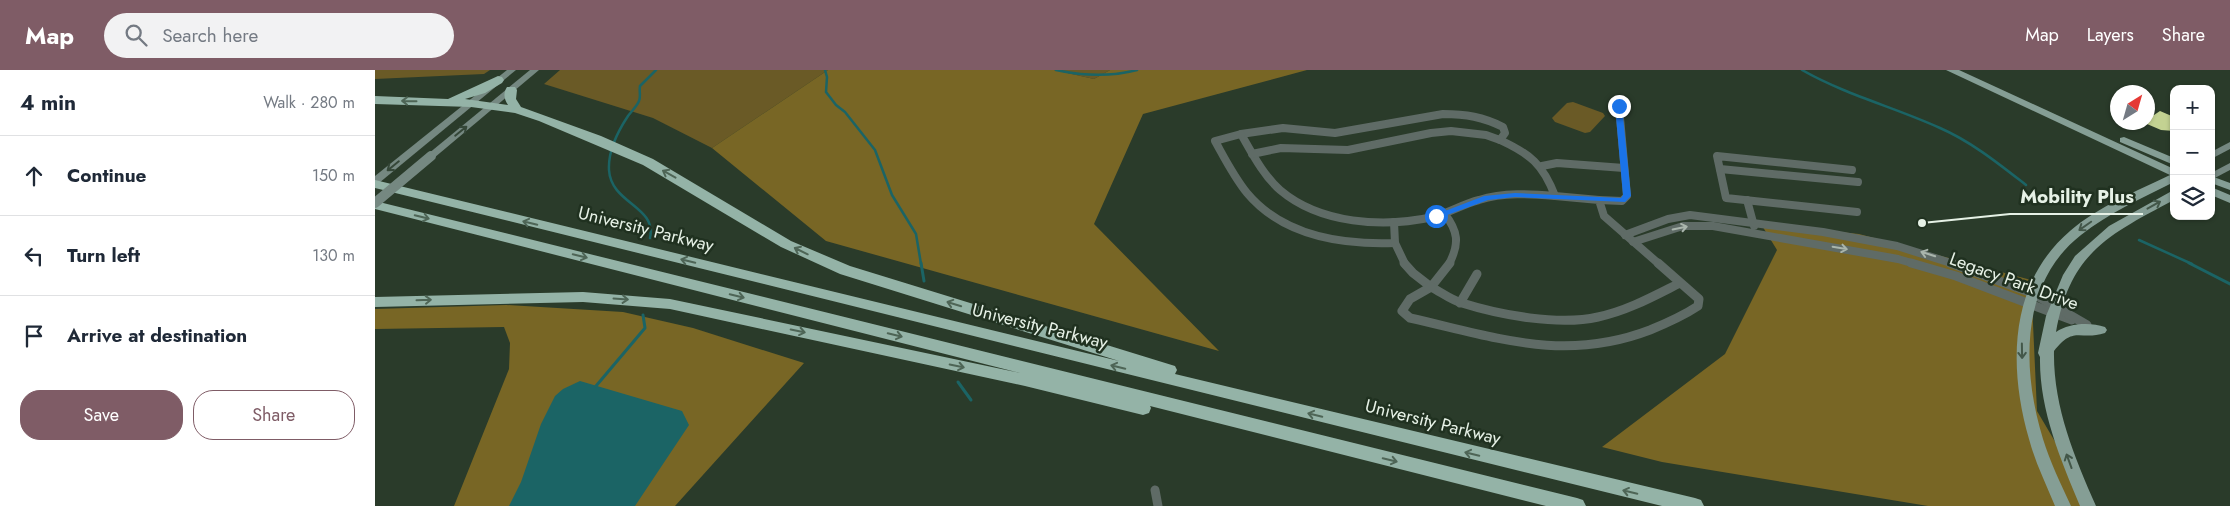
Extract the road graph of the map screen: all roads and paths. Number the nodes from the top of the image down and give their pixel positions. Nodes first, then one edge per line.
1 (512, 70) edge
2 (535, 70) edge
3 (1951, 70) edge
4 (1967, 70) edge
5 (499, 80) junction
6 (511, 90) junction
7 (375, 100) edge
8 (444, 101) junction
9 (471, 104) junction
10 (1619, 106) dead end
11 (491, 107) junction
12 (517, 110) junction
13 (1372, 128) junction
14 (1241, 134) junction
15 (1500, 140) junction
16 (1383, 143) junction
17 (2230, 145) edge
18 (1252, 154) junction
19 (2215, 154) edge
20 (2170, 160) edge
21 (1542, 166) junction
22 (2230, 166) edge
23 (1625, 168) junction
24 (1720, 169) junction
25 (1853, 170) dead end
26 (2170, 171) edge
27 (2215, 175) edge
28 (2170, 180) edge
29 (2215, 180) edge
30 (375, 182) edge
31 (1857, 182) dead end
32 (2230, 187) edge
33 (2215, 192) edge
34 (1555, 196) junction
35 (2170, 197) edge
36 (2230, 199) edge
37 (1599, 200) junction
38 (1747, 200) junction
39 (375, 204) edge
40 (1857, 212) dead end
41 (1444, 213) junction
42 (1394, 222) junction
43 (1753, 222) junction
44 (1757, 233) junction
45 (1625, 235) junction
46 (1633, 242) junction
47 (1395, 243) junction
48 (1477, 274) dead end
49 (1680, 283) junction
50 (1431, 287) junction
51 (2031, 298) junction
52 (375, 302) edge
53 (1461, 303) junction
54 (2053, 309) junction
55 (2100, 330) dead end
56 (2045, 352) junction
57 (1267, 403) junction
58 (1343, 448) junction
59 (1155, 490) dead end
60 (1158, 506) edge
61 (1577, 506) edge
62 (1695, 506) edge
63 (2063, 506) edge
64 (2088, 506) edge

1 - 5 main road
2 - 6 main road
3 - 26 main road
4 - 20 main road
5 - 8 highway
5 - 9 main road
6 - 11 main road
6 - 12 highway
8 -> 7 highway
8 - 9 highway
9 - 11 highway
9 -> 30 main road
10 - 23 street
11 - 12 highway
39 -> 11 main road, bridge
57 -> 12 highway
13 - 14 street
13 - 15 street
13 - 16 street
14 - 18 street
14 - 47 street
15 - 16 street
15 - 21 street
16 - 18 street
17 - 19 main road
18 - 42 street
21 - 23 street
21 - 34 street
22 - 27 main road
23 - 37 street
24 - 25 street
24 - 31 street
24 - 38 street
28 -> 51 main road
29 - 32 main road
57 -> 30 highway, University Parkway
33 - 36 main road
34 - 37 street
34 - 41 street
54 -> 35 main road
37 - 45 street
38 - 40 street
38 - 43 street
39 -> 58 highway
41 - 42 street
41 - 50 street
42 - 47 street
43 - 44 street
43 - 45 street, Legacy Park Drive
51 -> 43 street, Legacy Park Drive
46 -> 44 street, Legacy Park Drive
44 -> 51 street, Legacy Park Drive
45 - 46 street
46 - 49 street
47 - 50 street
48 - 53 street
49 - 50 street
49 - 53 street
50 - 53 street
51 - 54 street, Legacy Park Drive
51 -> 63 main road
52 -> 58 highway
54 - 56 main road
55 - 56 main road
64 -> 56 main road
62 -> 57 highway, University Parkway
58 -> 61 highway
59 - 60 street

